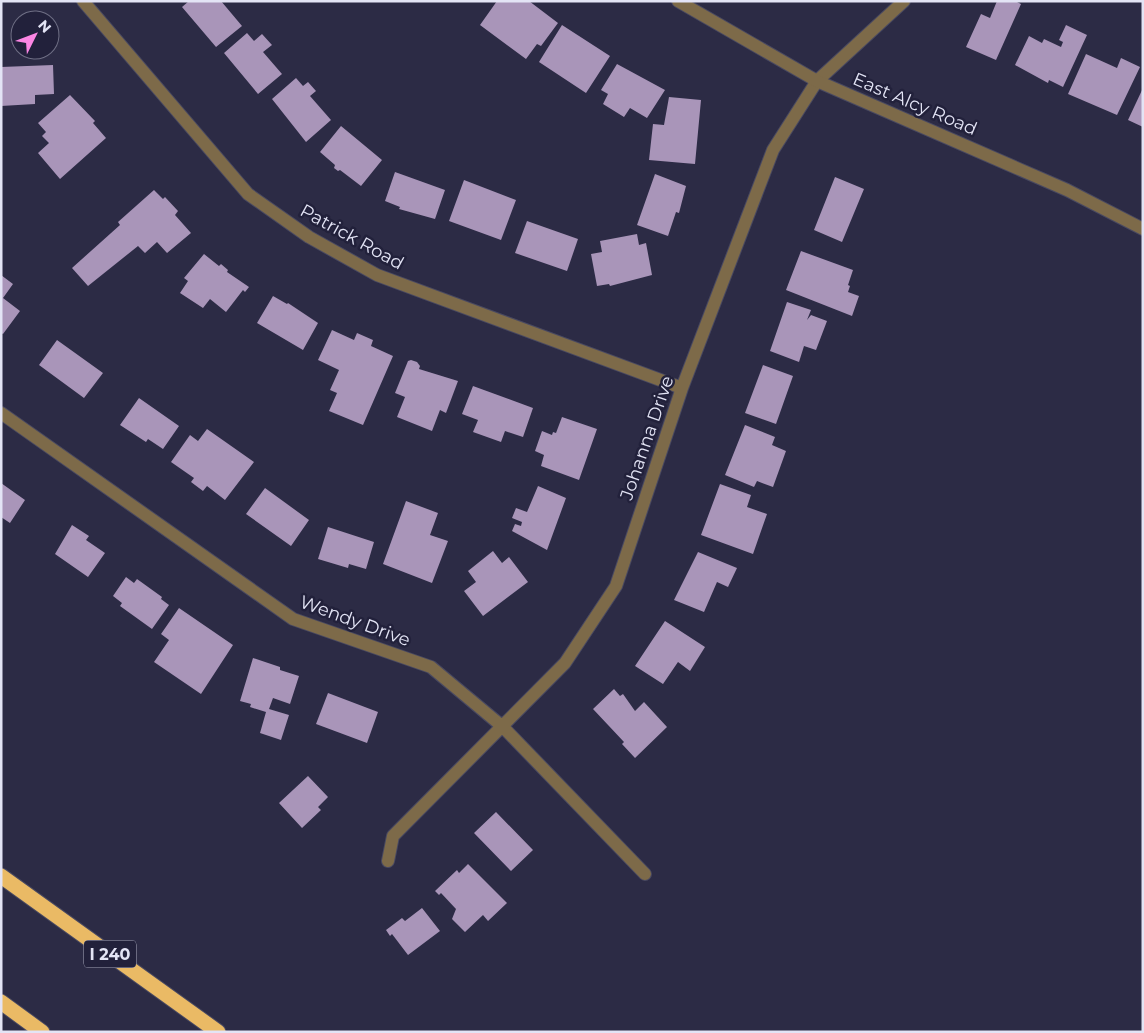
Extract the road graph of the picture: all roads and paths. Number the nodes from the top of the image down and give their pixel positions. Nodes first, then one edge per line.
1 (83, 1) edge
2 (678, 1) edge
3 (904, 1) edge
4 (817, 81) junction
5 (1143, 229) edge
6 (682, 388) junction
7 (1, 413) edge
8 (503, 727) junction
9 (388, 861) dead end
10 (646, 874) dead end
11 (1, 876) edge
12 (1, 1002) edge
13 (42, 1032) edge
14 (218, 1032) edge

1 - 6 street, Patrick Road
2 - 4 street, East Alcy Road
3 - 4 street, Johanna Drive
4 - 5 street, East Alcy Road
4 - 6 street, Johanna Drive
6 - 8 street, Johanna Drive
7 - 8 street, Wendy Drive
8 - 9 street, Johanna Drive
8 - 10 street, Wendy Drive
11 - 14 highway, I 240
12 - 13 highway

